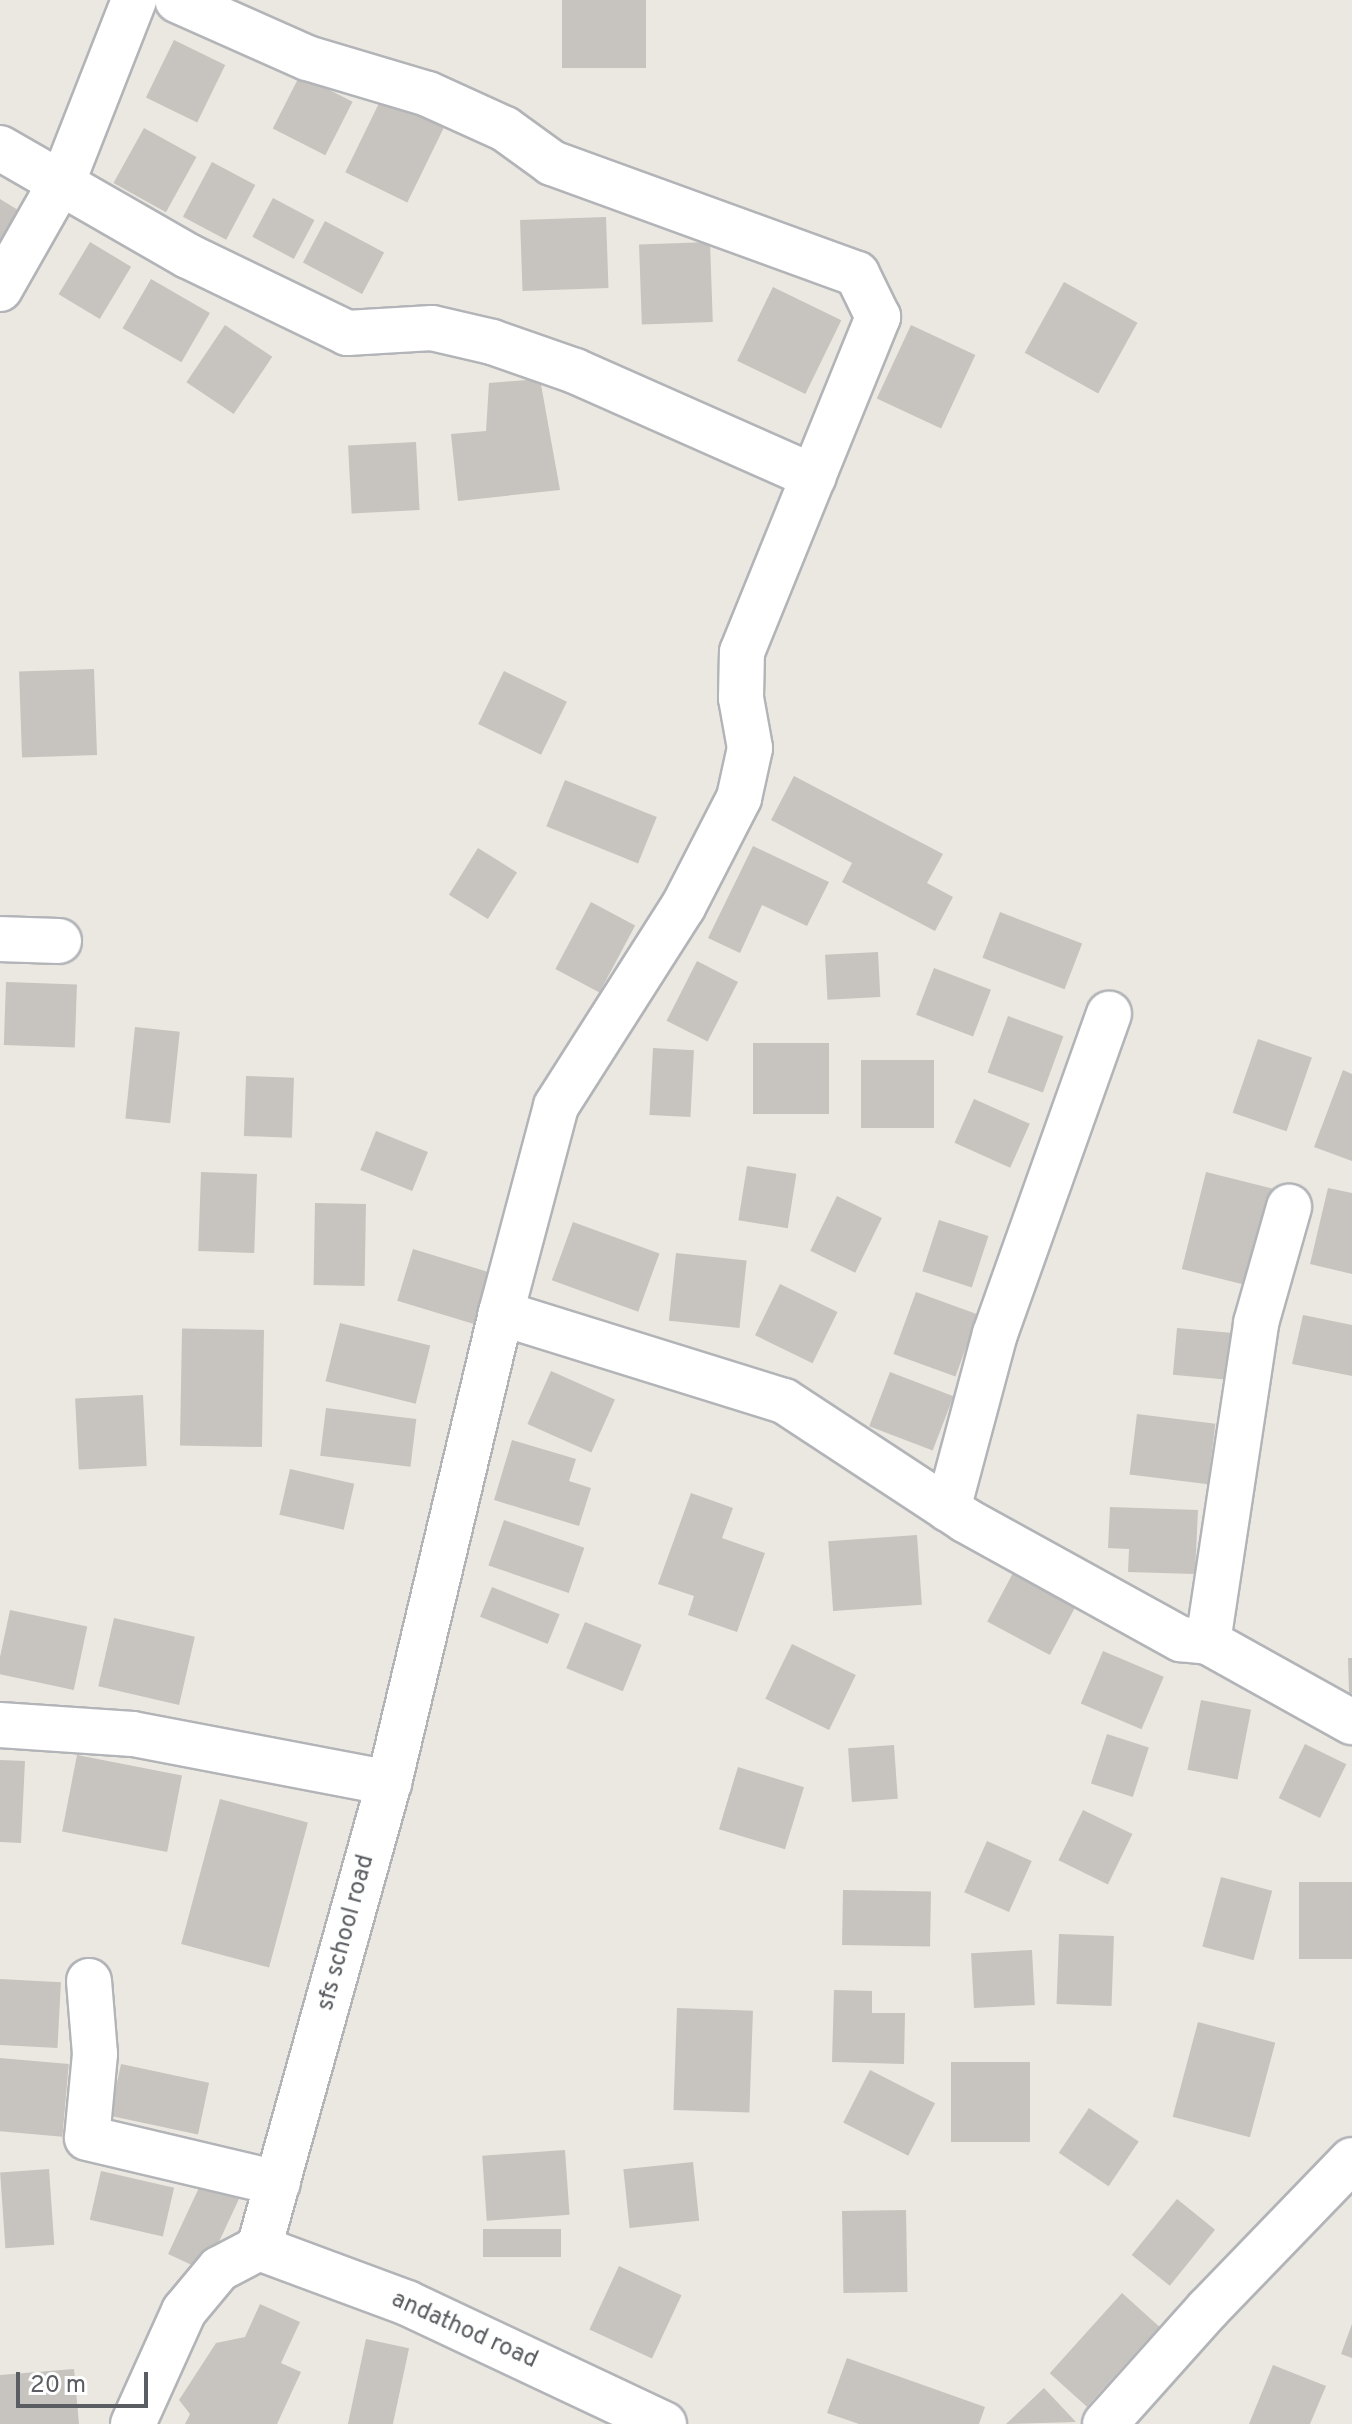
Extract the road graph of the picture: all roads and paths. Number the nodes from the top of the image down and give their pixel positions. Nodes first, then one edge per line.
1 (134, 0) edge
2 (177, 0) edge
3 (0, 148) edge
4 (59, 185) junction
5 (0, 289) edge
6 (814, 477) junction
7 (0, 939) edge
8 (59, 941) dead end
9 (1109, 1014) dead end
10 (1289, 1207) dead end
11 (501, 1313) junction
12 (948, 1509) junction
13 (1208, 1642) junction
14 (1352, 1722) edge
15 (0, 1725) edge
16 (389, 1783) junction
17 (89, 1981) dead end
18 (1352, 2160) edge
19 (278, 2183) junction
20 (259, 2248) junction
21 (133, 2424) edge
22 (664, 2424) edge
23 (1105, 2424) edge

1 - 4 street
2 - 6 street, sfs school road
3 - 4 street
4 - 5 street
4 - 6 street
6 - 11 street, sfs school road
7 - 8 street
9 - 12 street
10 - 13 street
11 - 12 street
11 - 16 street, sfs school road
12 - 13 street
13 - 14 street
15 - 16 street
16 - 19 street, sfs school road
17 - 19 street
18 - 23 street
19 - 20 street, sfs school road
20 - 21 street
20 - 22 street, andathod road

